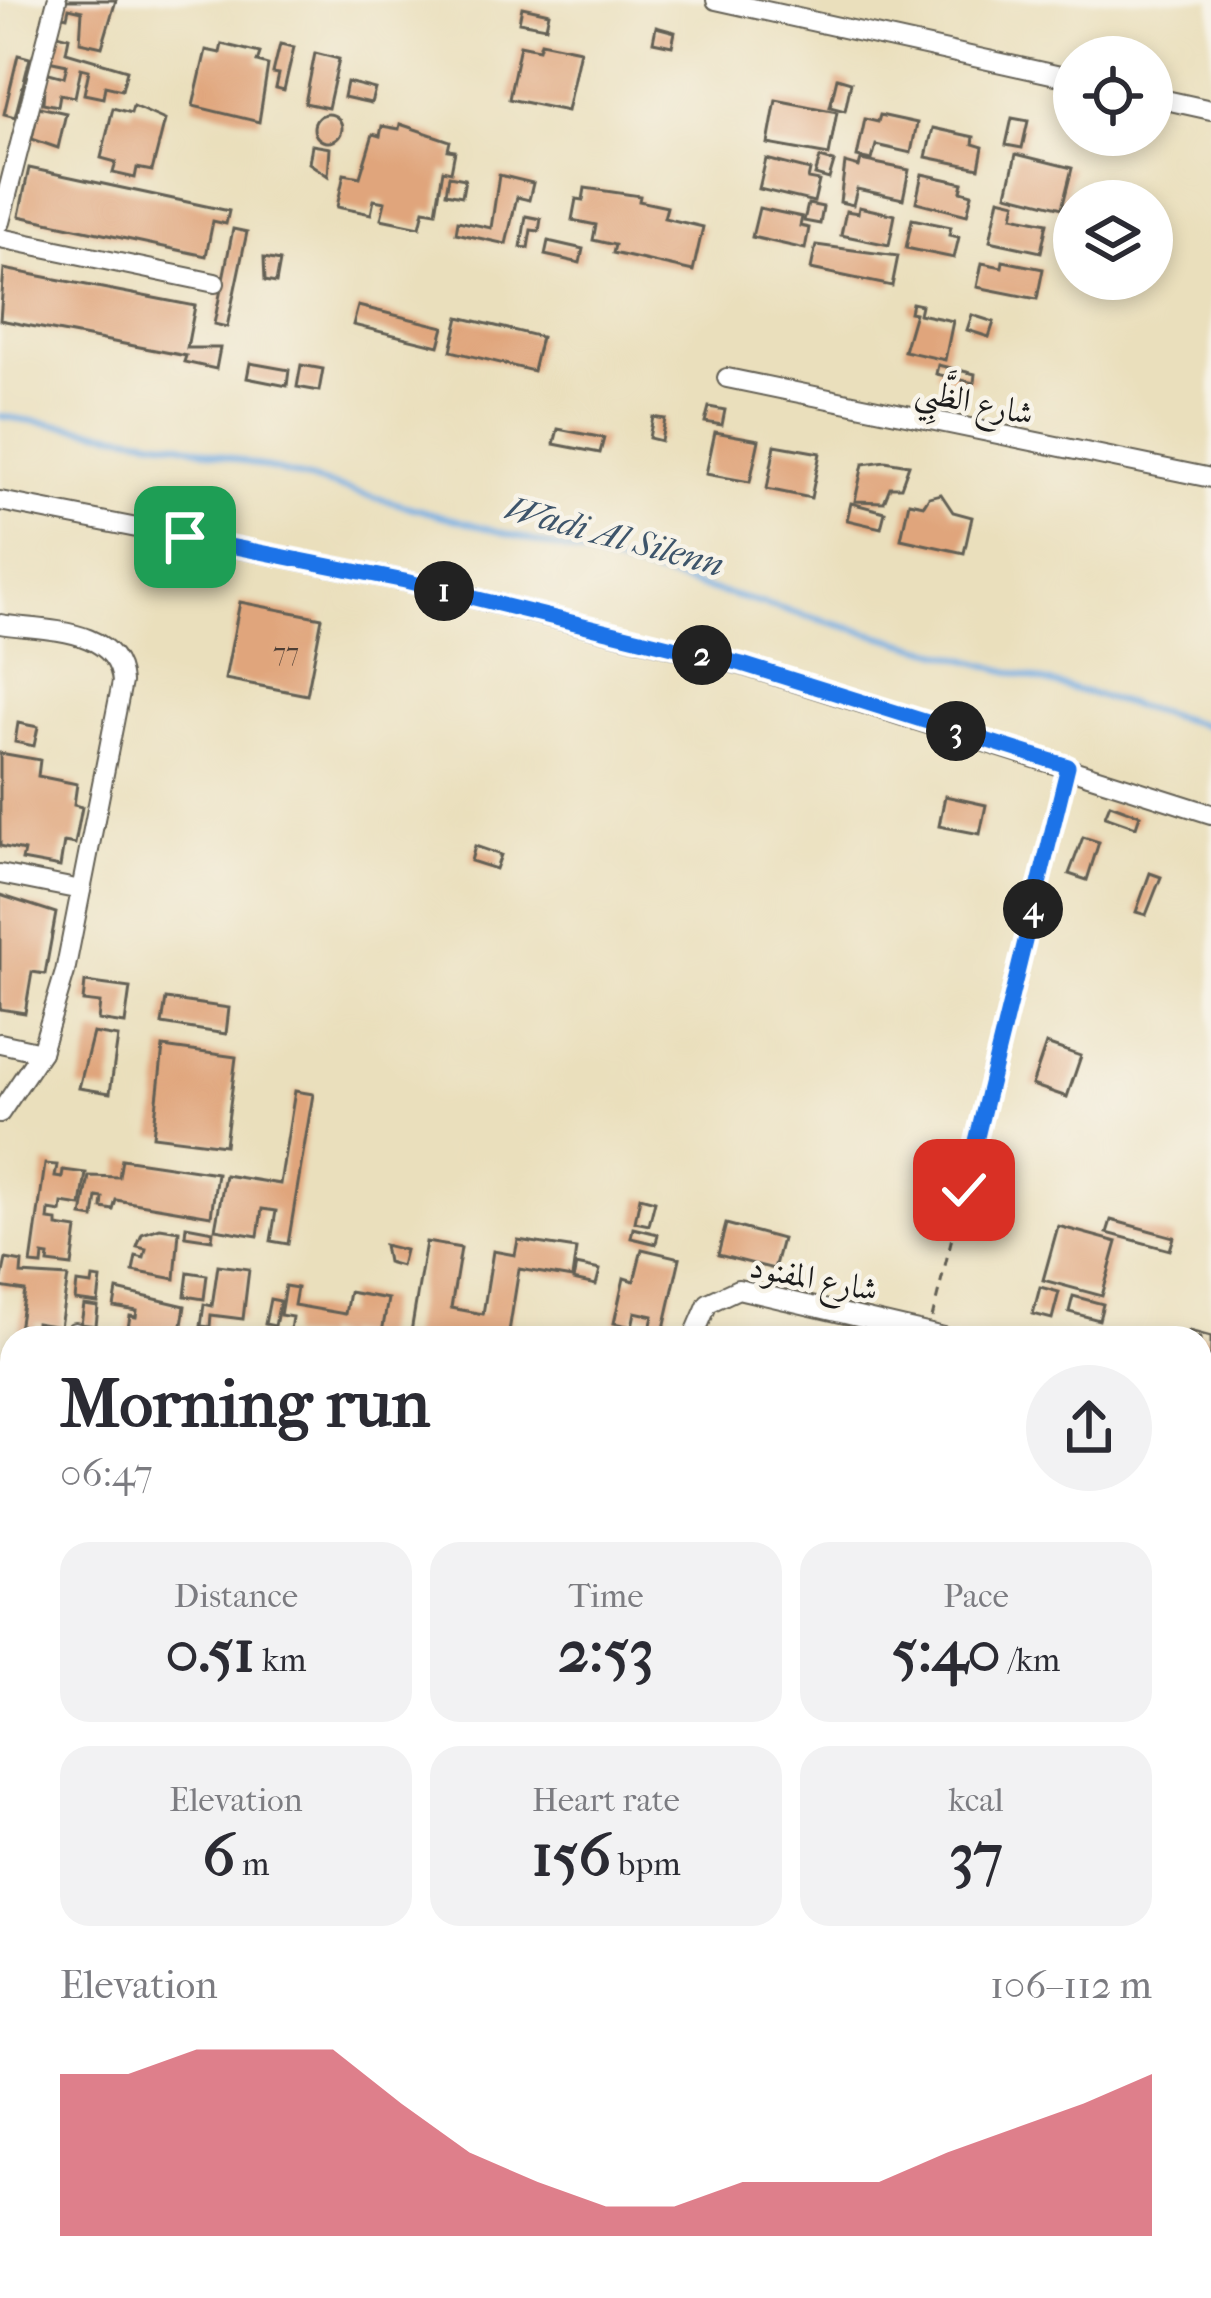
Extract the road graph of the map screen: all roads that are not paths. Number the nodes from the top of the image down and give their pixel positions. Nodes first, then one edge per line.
1 (57, 0) edge
2 (716, 0) edge
3 (1053, 75) edge
4 (1173, 102) edge
5 (1211, 110) edge
6 (0, 222) edge
7 (0, 238) edge
8 (215, 283) dead end
9 (727, 378) dead end
10 (1211, 478) edge
11 (0, 501) edge
12 (0, 624) edge
13 (1211, 814) edge
14 (0, 874) edge
15 (81, 890) junction
16 (0, 1043) edge
17 (40, 1052) junction
18 (0, 1113) edge
19 (861, 1316) junction
20 (698, 1326) edge
21 (860, 1326) edge
22 (902, 1326) edge

1 - 6 street
2 - 3 street
4 - 5 street
7 - 8 street
9 - 10 street, شارع الظَّبِي
11 - 13 street
12 - 15 street
14 - 15 street
15 - 17 street
16 - 17 street
17 - 18 street
19 - 20 street, شارع المفنود
19 - 21 street
19 - 22 street, شارع المفنود

